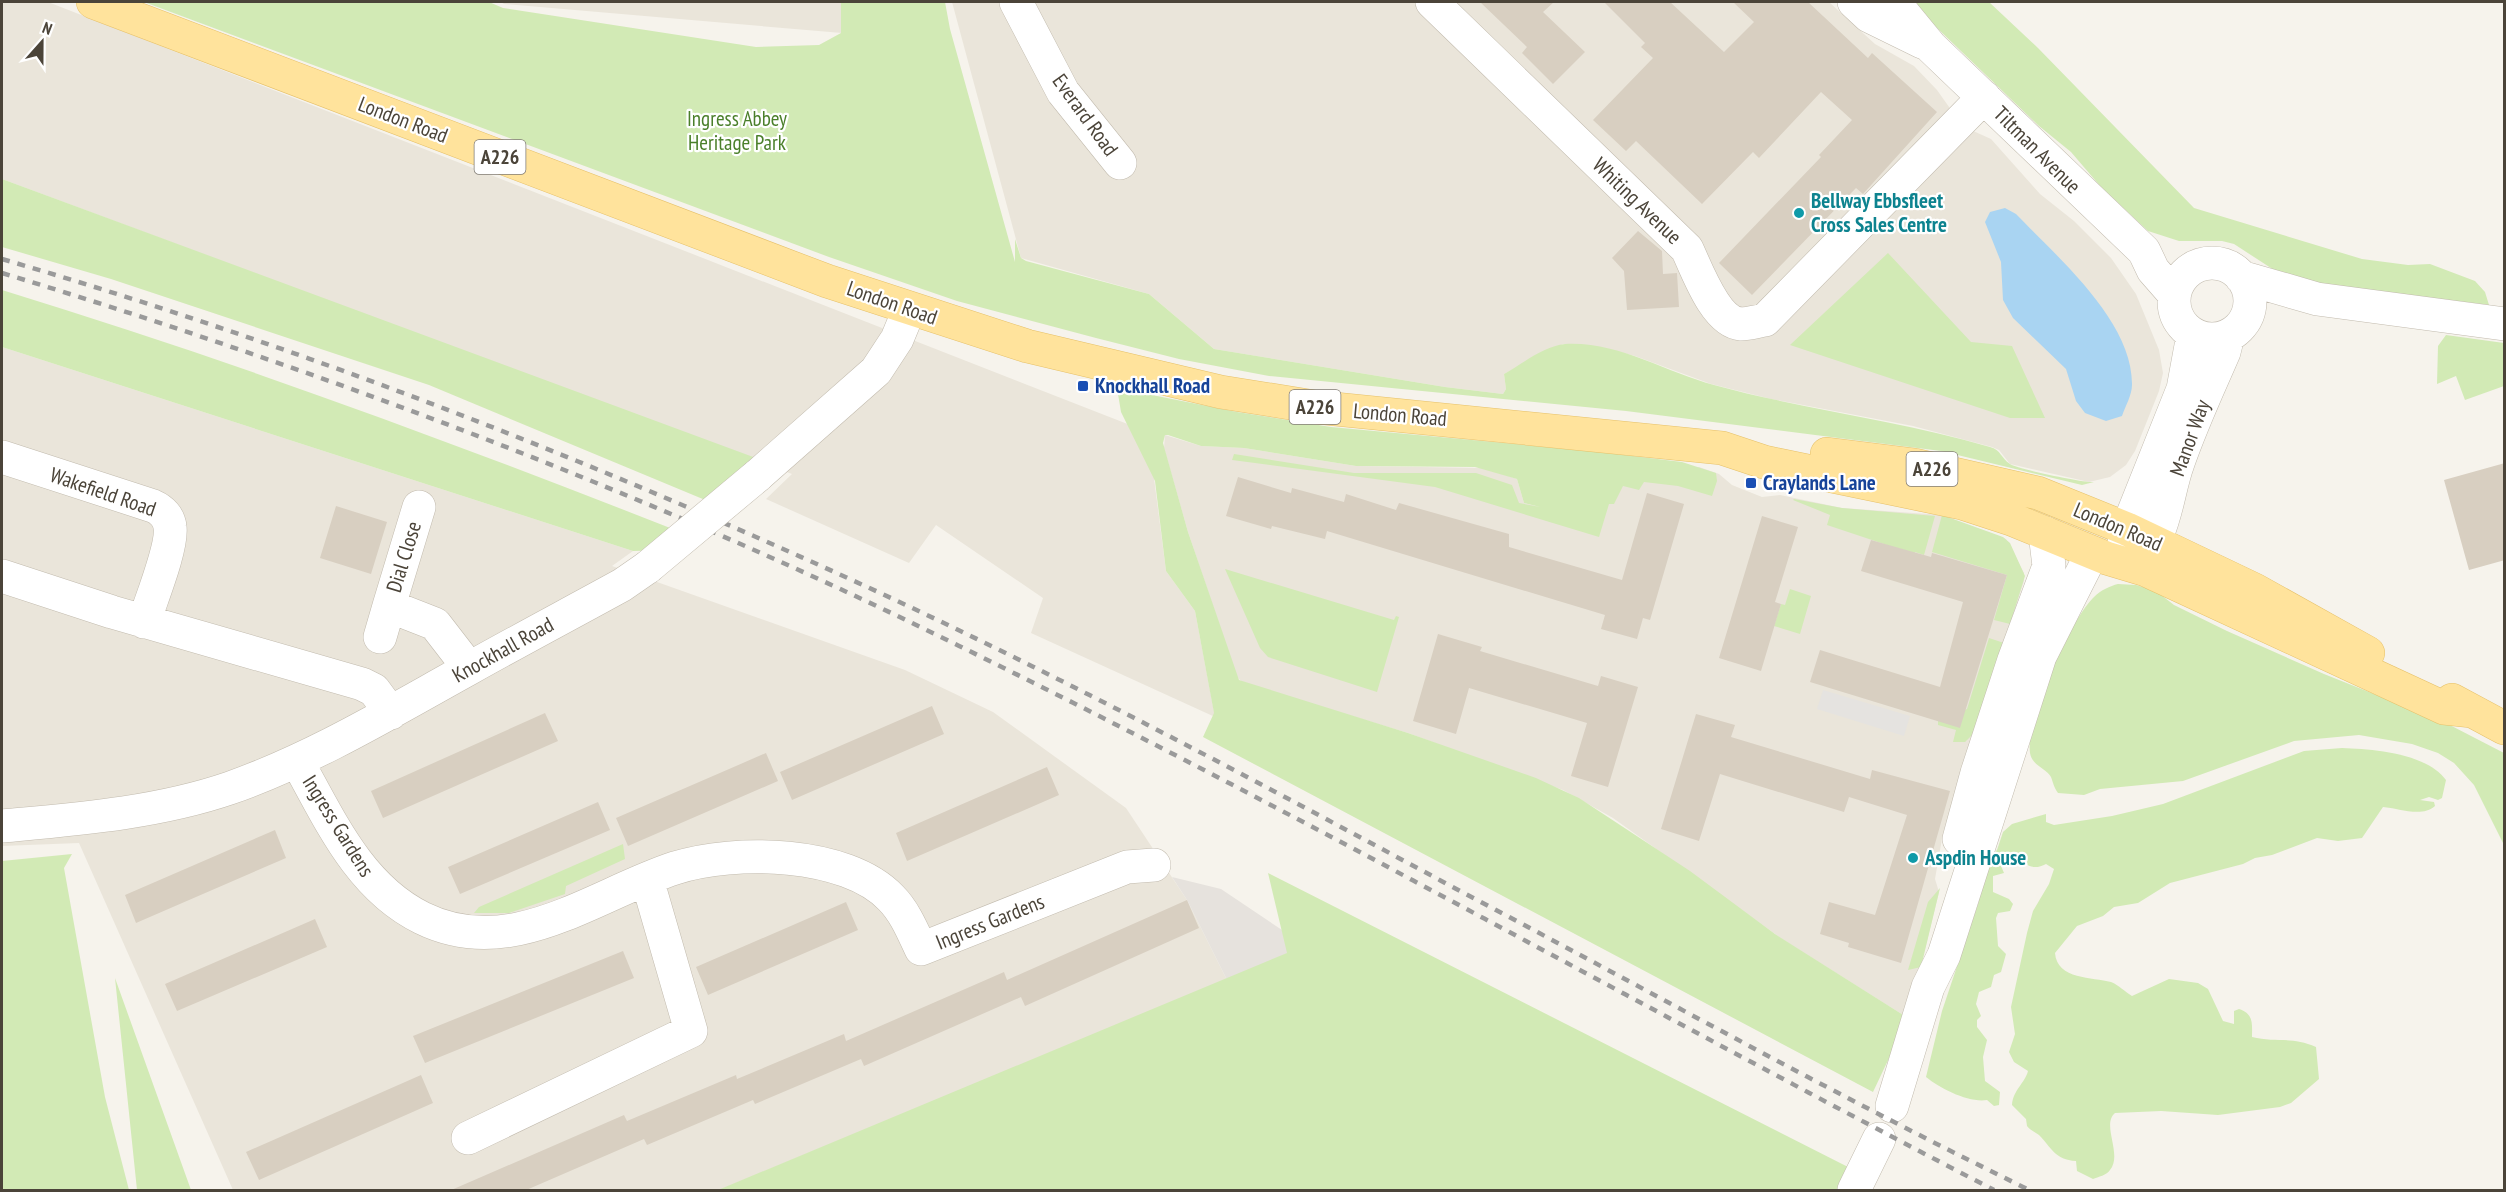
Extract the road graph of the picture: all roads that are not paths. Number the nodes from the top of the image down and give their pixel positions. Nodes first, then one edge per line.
1 (93, 2) edge
2 (1016, 2) edge
3 (1432, 2) edge
4 (1854, 2) edge
5 (1894, 2) edge
6 (1931, 47) junction
7 (1984, 98) junction
8 (1120, 164) dead end
9 (2241, 277) junction
10 (2182, 282) junction
11 (2317, 299) junction
12 (909, 310) junction
13 (2505, 324) edge
14 (2236, 329) junction
15 (2193, 335) junction
16 (1730, 449) junction
17 (2, 458) edge
18 (2038, 493) junction
19 (419, 507) dead end
20 (2045, 533) junction
21 (2139, 547) junction
22 (2092, 553) junction
23 (2, 576) edge
24 (389, 606) junction
25 (144, 622) junction
26 (380, 637) dead end
27 (469, 668) junction
28 (2031, 683) junction
29 (2472, 711) junction
30 (391, 713) junction
31 (2505, 728) edge
32 (297, 761) junction
33 (1977, 773) junction
34 (2, 826) edge
35 (1154, 866) dead end
36 (647, 879) junction
37 (1928, 987) junction
38 (1892, 1106) dead end
39 (468, 1138) dead end
40 (1879, 1139) dead end
41 (1854, 1191) edge

1 - 12 main road, London Road / A226
2 - 8 street, Everard Road
3 - 7 street, Whiting Avenue
4 - 6 street, Tiltman Avenue
5 - 6 street, Tiltman Avenue
6 - 7 street, Tiltman Avenue
7 - 10 street, Tiltman Avenue
9 - 10 street
9 - 11 street
9 - 14 street
10 - 15 street
11 - 13 street
11 - 14 street
12 - 16 main road, London Road / A226
12 - 27 street, Knockhall Road, bridge
14 - 15 street
14 - 21 street, Manor Way
15 - 21 street, Manor Way
16 - 18 main road, London Road / A226
16 - 20 main road, London Road
17 - 25 street, Wakefield Road
18 - 21 main road, London Road / A226
18 - 22 main road
19 - 24 street, Dial Close
20 - 22 main road, London Road
20 - 33 street
21 - 22 main road, London Road
21 - 29 main road, London Road / A226
21 - 29 main road, London Road
22 - 28 street
23 - 25 street
24 - 26 street, Dial Close
24 - 27 street, Dial Close
25 - 30 street
27 - 30 street, Knockhall Road
28 - 33 street
28 - 37 street
29 - 31 main road, London Road / A226
30 - 32 street, Knockhall Road
32 - 34 street, Knockhall Road
32 - 36 street, Ingress Gardens
33 - 37 street
35 - 36 street, Ingress Gardens
36 - 39 street
37 - 38 street
40 - 41 street

